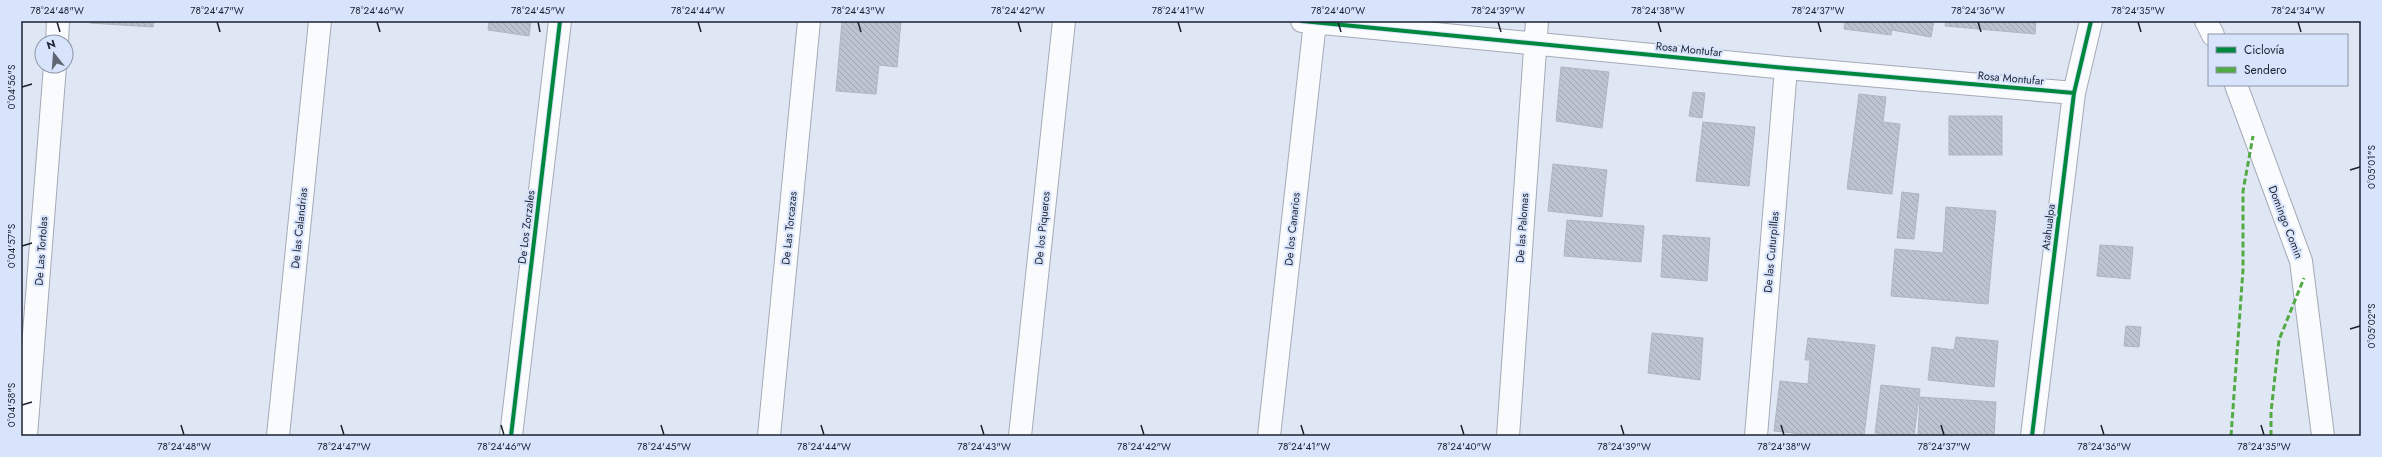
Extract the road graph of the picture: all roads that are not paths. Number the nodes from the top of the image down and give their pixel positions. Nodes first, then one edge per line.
1 (58, 21) edge
2 (320, 21) edge
3 (560, 21) edge
4 (809, 21) edge
5 (1064, 21) edge
6 (1537, 21) edge
7 (2091, 21) edge
8 (2206, 21) edge
9 (1308, 22) edge
10 (57, 34) edge
11 (2212, 34) edge
12 (1535, 43) junction
13 (1786, 68) junction
14 (54, 74) edge
15 (2236, 86) edge
16 (2074, 93) junction
17 (26, 436) edge
18 (278, 436) edge
19 (511, 436) edge
20 (769, 436) edge
21 (1020, 436) edge
22 (1269, 436) edge
23 (1508, 436) edge
24 (1756, 436) edge
25 (2032, 436) edge
26 (2323, 436) edge

1 - 10 street
2 - 18 street, De las Calandrias
3 - 19 street, De Los Zorzales
4 - 20 street, De Las Torcazas
5 - 21 street, De los Piqueros
6 - 12 street, De las Palomas
7 - 16 street, Atahualpa
8 - 11 street
9 - 12 street, Rosa Montufar
9 - 22 street, De los Canarios
12 - 13 street, Rosa Montufar
12 - 23 street, De las Palomas
13 - 16 street, Rosa Montufar
13 - 24 street, De las Cuturpillas
14 - 17 street, De Las Tortolas
15 - 26 street, Domingo Comin
16 - 25 street, Atahualpa

